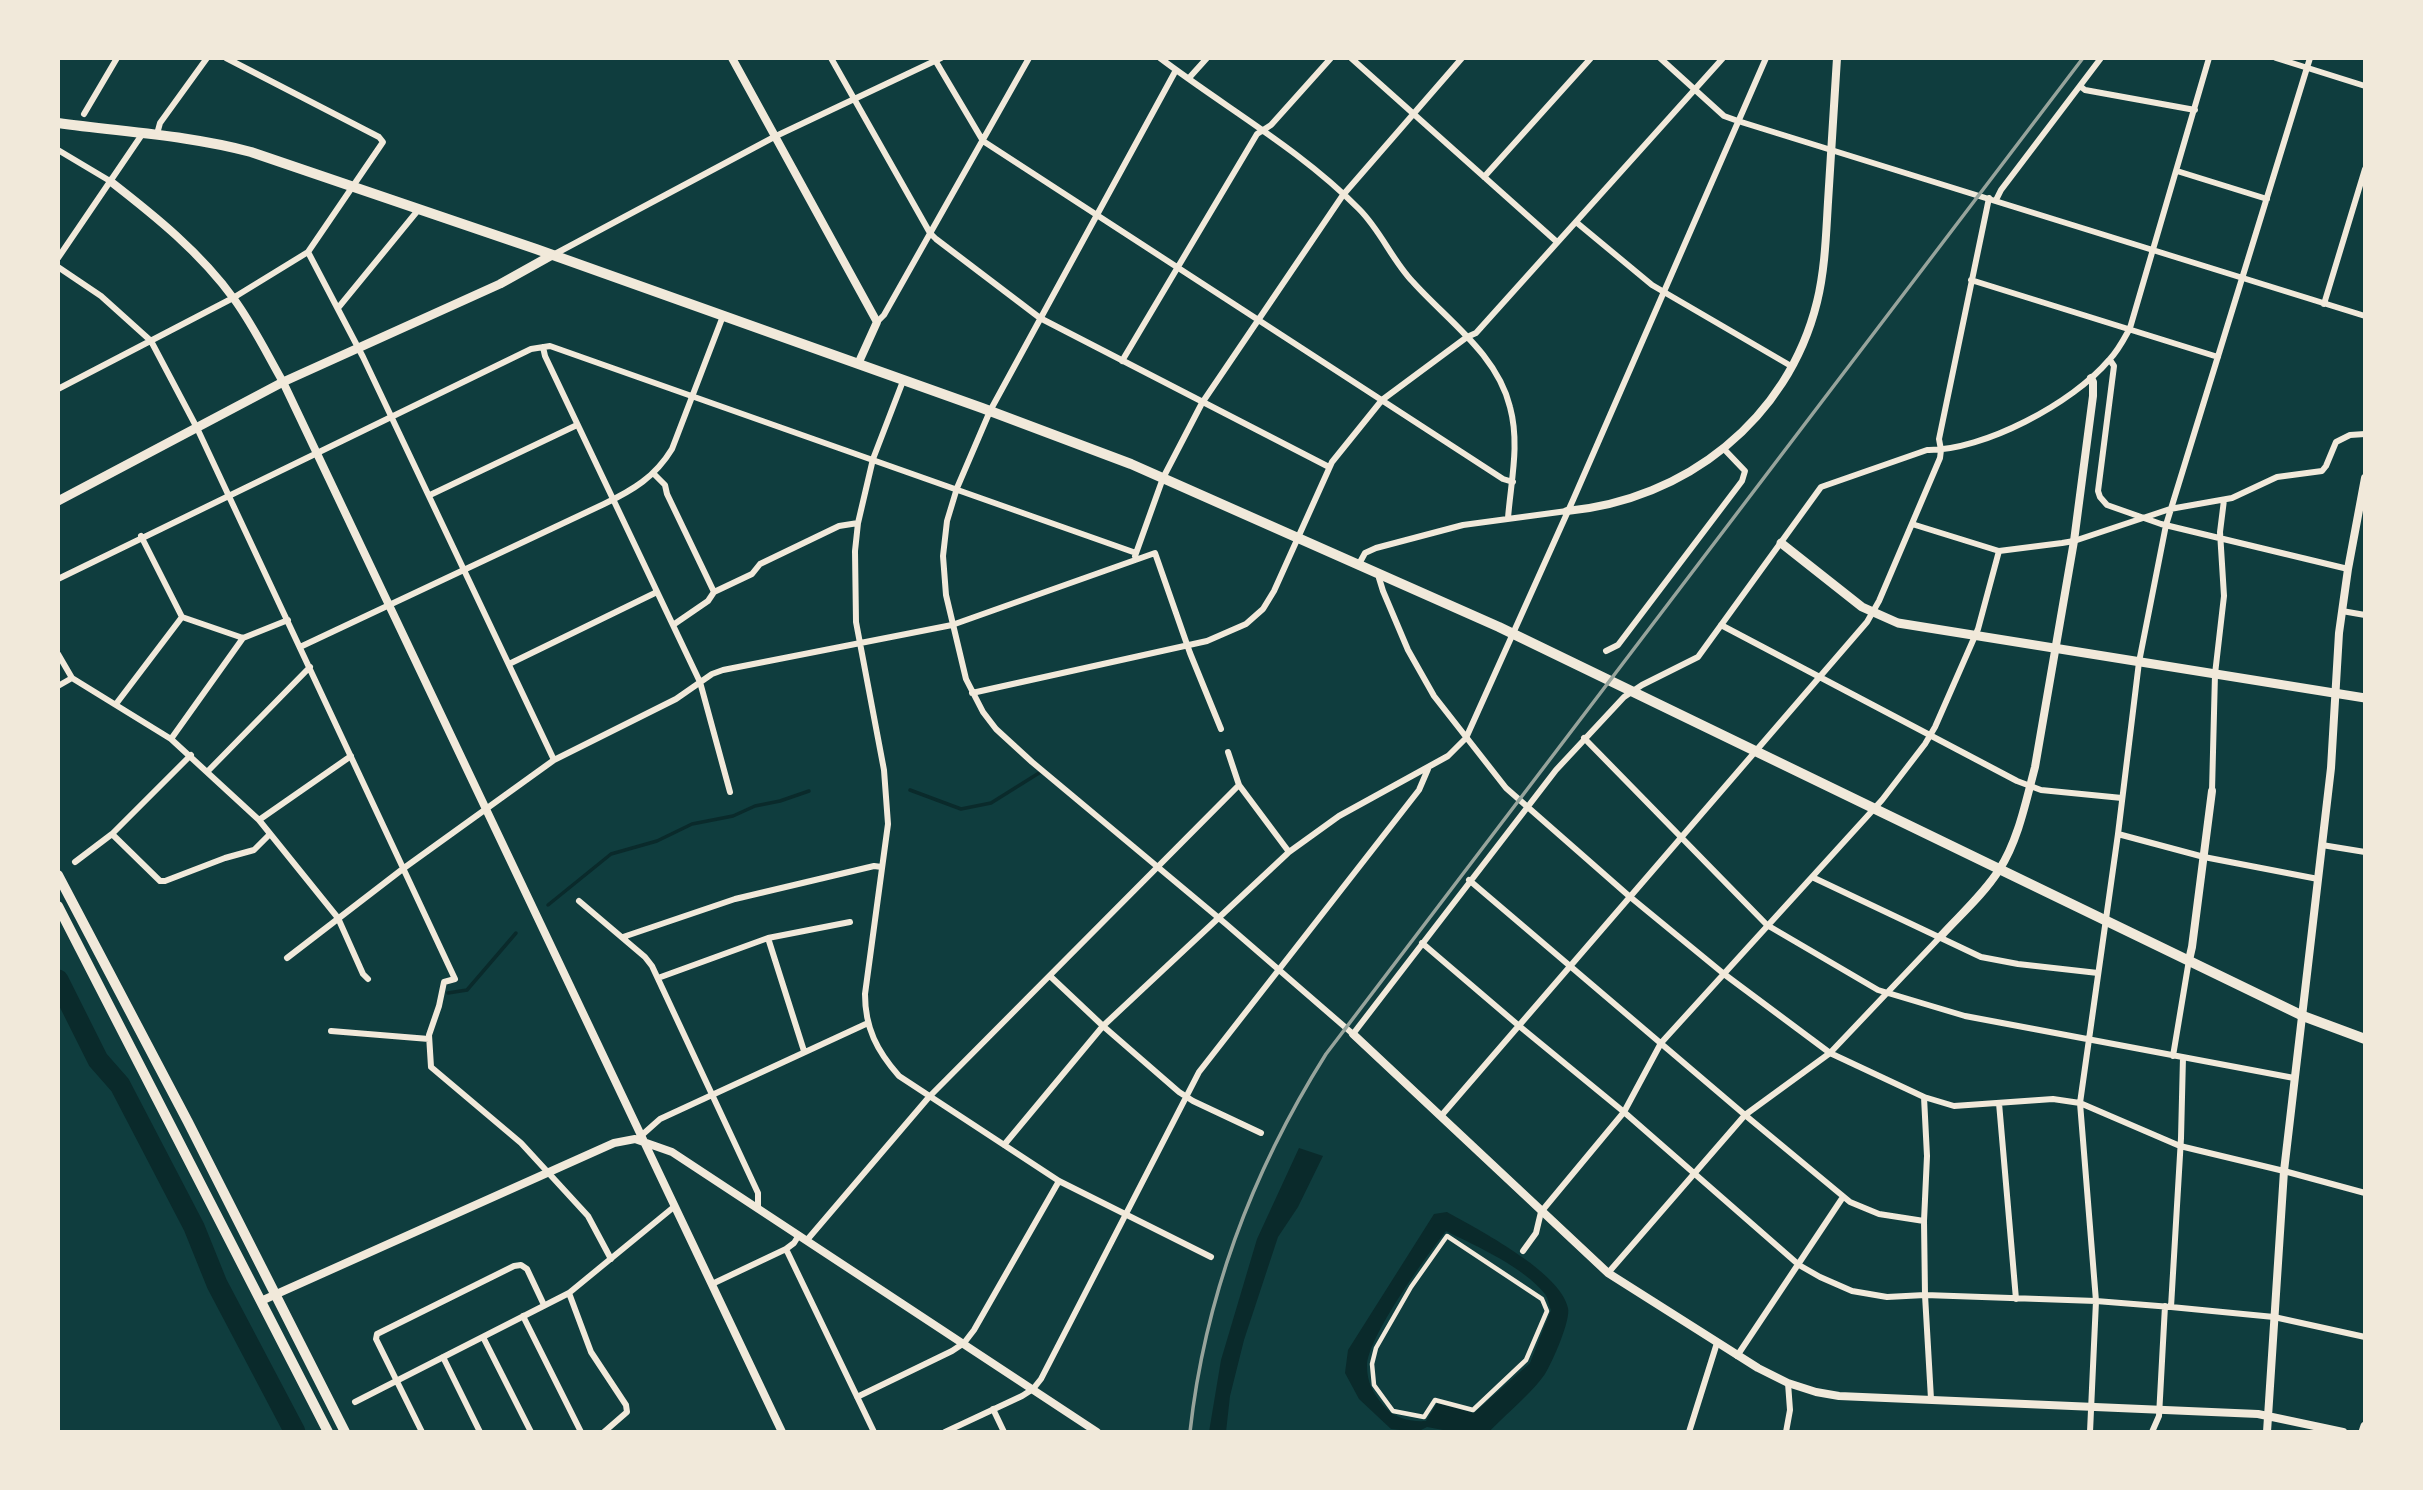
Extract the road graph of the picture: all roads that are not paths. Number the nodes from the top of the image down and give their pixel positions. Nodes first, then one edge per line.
1 (117, 58) edge
2 (206, 58) edge
3 (226, 58) edge
4 (732, 58) edge
5 (831, 58) edge
6 (1029, 58) edge
7 (1160, 58) edge
8 (1207, 58) edge
9 (1331, 58) edge
10 (1350, 58) edge
11 (1591, 58) edge
12 (1660, 58) edge
13 (1723, 58) edge
14 (1766, 58) edge
15 (1838, 58) edge
16 (2101, 58) edge
17 (2209, 58) edge
18 (2276, 58) edge
19 (2310, 58) edge
20 (938, 59) edge
21 (1457, 59) edge
22 (2308, 67) junction
23 (1176, 69) junction
24 (1189, 78) junction
25 (2080, 86) junction
26 (2365, 86) edge
27 (1695, 89) junction
28 (854, 98) junction
29 (2195, 110) junction
30 (85, 114) dead end
31 (1414, 114) junction
32 (1738, 121) junction
33 (58, 123) edge
34 (1263, 130) junction
35 (143, 133) junction
36 (157, 134) junction
37 (776, 136) junction
38 (983, 141) junction
39 (58, 150) edge
40 (1831, 150) junction
41 (2365, 169) edge
42 (2177, 171) junction
43 (1484, 177) junction
44 (110, 181) junction
45 (353, 186) junction
46 (1343, 195) junction
47 (1993, 199) junction
48 (2267, 199) junction
49 (419, 209) junction
50 (1096, 216) junction
51 (1576, 222) junction
52 (930, 233) junction
53 (1557, 242) junction
54 (2154, 250) junction
55 (308, 251) junction
56 (552, 255) junction
57 (58, 258) edge
58 (58, 267) edge
59 (1176, 267) junction
60 (2242, 278) junction
61 (1971, 280) junction
62 (1663, 291) junction
63 (233, 298) junction
64 (2324, 304) junction
65 (338, 308) junction
66 (723, 316) junction
67 (2365, 317) edge
68 (1040, 318) junction
69 (1260, 320) junction
70 (877, 322) junction
71 (2130, 328) junction
72 (1467, 337) junction
73 (151, 341) junction
74 (543, 346) junction
75 (358, 348) junction
76 (2218, 356) junction
77 (2110, 360) junction
78 (1122, 361) junction
79 (858, 364) junction
80 (1791, 366) junction
81 (2091, 378) junction
82 (903, 380) junction
83 (283, 382) junction
84 (58, 389) edge
85 (692, 395) junction
86 (1382, 400) junction
87 (1202, 402) junction
88 (990, 411) junction
89 (391, 417) junction
90 (577, 425) junction
91 (197, 428) junction
92 (2088, 428) junction
93 (2106, 429) junction
94 (2365, 434) edge
95 (1723, 448) junction
96 (1941, 450) junction
97 (317, 451) junction
98 (873, 458) junction
99 (1328, 467) junction
100 (654, 474) junction
101 (1163, 478) junction
102 (2365, 479) edge
103 (1513, 482) junction
104 (957, 488) junction
105 (229, 495) junction
106 (429, 495) junction
107 (613, 500) junction
108 (2224, 500) junction
109 (58, 501) edge
110 (2171, 509) junction
111 (1567, 511) junction
112 (1508, 518) junction
113 (2143, 518) junction
114 (858, 523) junction
115 (1912, 524) junction
116 (2166, 526) junction
117 (141, 536) junction
118 (1298, 538) junction
119 (2220, 539) junction
120 (2074, 541) junction
121 (1781, 543) junction
122 (1999, 551) junction
123 (1136, 553) junction
124 (1133, 561) junction
125 (1359, 564) junction
126 (2348, 569) junction
127 (464, 570) junction
128 (1380, 573) junction
129 (58, 579) edge
130 (657, 592) junction
131 (714, 592) junction
132 (390, 605) junction
133 (2342, 611) junction
134 (1873, 613) junction
135 (2365, 615) edge
136 (182, 617) junction
137 (288, 620) junction
138 (673, 625) junction
139 (952, 625) junction
140 (1721, 625) junction
141 (1512, 634) junction
142 (1975, 636) junction
143 (243, 638) junction
144 (859, 643) junction
145 (1188, 645) junction
146 (300, 648) junction
147 (2055, 649) junction
148 (1606, 651) dead end
149 (58, 654) edge
150 (2139, 662) junction
151 (509, 663) junction
152 (310, 667) junction
153 (2215, 674) junction
154 (72, 678) junction
155 (1818, 678) junction
156 (701, 682) junction
157 (58, 686) edge
158 (1633, 691) junction
159 (972, 692) junction
160 (2336, 694) junction
161 (2365, 698) edge
162 (116, 705) junction
163 (1221, 729) dead end
164 (1929, 736) junction
165 (1466, 738) junction
166 (1584, 738) junction
167 (171, 739) junction
168 (1755, 750) junction
169 (1228, 752) dead end
170 (191, 755) junction
171 (351, 757) junction
172 (554, 760) junction
173 (1428, 769) junction
174 (208, 771) junction
175 (1239, 785) junction
176 (2030, 787) junction
177 (2212, 791) joint
178 (730, 792) dead end
179 (2122, 799) junction
180 (1527, 807) junction
181 (1875, 808) junction
182 (487, 809) junction
183 (259, 820) junction
184 (113, 834) junction
185 (2118, 834) junction
186 (270, 835) junction
187 (1679, 837) junction
188 (2322, 845) junction
189 (1289, 852) junction
190 (2365, 852) edge
191 (2204, 856) junction
192 (75, 862) dead end
193 (1158, 866) junction
194 (883, 867) junction
195 (404, 868) junction
196 (2000, 869) junction
197 (58, 875) edge
198 (1812, 877) junction
199 (2318, 879) junction
200 (1469, 880) junction
201 (1629, 896) junction
202 (579, 901) dead end
203 (58, 906) edge
204 (1219, 917) junction
205 (338, 918) junction
206 (2106, 920) junction
207 (850, 922) dead end
208 (1768, 925) junction
209 (1941, 936) junction
210 (623, 937) junction
211 (768, 938) junction
212 (1422, 943) junction
213 (287, 958) dead end
214 (2189, 960) junction
215 (1569, 966) junction
216 (1280, 970) junction
217 (2098, 973) junction
218 (1724, 974) junction
219 (1050, 976) junction
220 (659, 978) junction
221 (368, 979) dead end
222 (1887, 993) junction
223 (2303, 1016) junction
224 (867, 1023) junction
225 (1518, 1025) junction
226 (1103, 1026) junction
227 (331, 1031) dead end
228 (1353, 1034) junction
229 (429, 1039) junction
230 (2365, 1039) edge
231 (2088, 1040) junction
232 (1661, 1043) junction
233 (804, 1051) junction
234 (1830, 1053) junction
235 (2173, 1056) junction
236 (2183, 1057) junction
237 (2294, 1078) junction
238 (712, 1095) junction
239 (929, 1097) junction
240 (1186, 1097) junction
241 (1924, 1097) junction
242 (1998, 1103) junction
243 (2080, 1103) junction
244 (1624, 1112) junction
245 (1745, 1115) junction
246 (1441, 1116) junction
247 (1261, 1133) dead end
248 (643, 1138) junction
249 (1004, 1145) junction
250 (2180, 1146) junction
251 (2284, 1171) junction
252 (548, 1173) junction
253 (1693, 1174) junction
254 (1059, 1181) junction
255 (2365, 1193) edge
256 (1843, 1196) junction
257 (675, 1206) junction
258 (758, 1207) junction
259 (1541, 1212) junction
260 (1125, 1215) junction
261 (1924, 1221) junction
262 (799, 1235) junction
263 (807, 1240) junction
264 (786, 1249) junction
265 (1523, 1251) dead end
266 (1211, 1256) dead end
267 (611, 1259) junction
268 (1799, 1265) junction
269 (1608, 1273) junction
270 (1506, 1274) joint
271 (712, 1284) junction
272 (569, 1293) junction
273 (274, 1294) junction
274 (1924, 1296) junction
275 (2016, 1299) junction
276 (261, 1301) junction
277 (2096, 1301) junction
278 (544, 1305) junction
279 (2168, 1306) junction
280 (523, 1316) junction
281 (2274, 1317) junction
282 (483, 1337) junction
283 (2365, 1337) edge
284 (964, 1343) junction
285 (1717, 1343) junction
286 (1737, 1356) junction
287 (443, 1357) junction
288 (396, 1380) junction
289 (1788, 1383) junction
290 (1033, 1389) junction
291 (857, 1397) junction
292 (1930, 1399) junction
293 (355, 1402) dead end
294 (2091, 1406) junction
295 (993, 1409) junction
296 (2160, 1410) junction
297 (2268, 1415) junction
298 (2365, 1426) edge
299 (328, 1432) edge
300 (345, 1432) edge
301 (422, 1432) edge
302 (480, 1432) edge
303 (531, 1432) edge
304 (581, 1432) edge
305 (604, 1432) edge
306 (782, 1432) edge
307 (874, 1432) edge
308 (945, 1432) edge
309 (1004, 1432) edge
310 (1097, 1432) edge
311 (1689, 1432) edge
312 (1786, 1432) edge
313 (2090, 1432) edge
314 (2152, 1432) edge
315 (2267, 1432) edge
316 (2343, 1432) edge
317 (2363, 1432) edge

1 - 30 street
2 - 36 street
3 - 45 street
4 - 37 street
5 - 28 street
6 - 38 street
7 - 23 street
8 - 24 street
9 - 34 street
10 - 31 street
11 - 43 street
12 - 27 street
13 - 27 street
14 - 32 street
15 - 40 street
16 - 25 street
17 - 29 street
18 - 22 street
19 - 22 street
20 - 28 street
20 - 38 street
21 - 31 street
22 - 26 street
22 - 48 street
23 - 24 street
23 - 50 street
24 - 34 street
25 - 29 street
25 - 47 street
27 - 32 street
27 - 51 street
28 - 37 street
28 - 52 street
29 - 42 street
31 - 43 street
31 - 46 street
32 - 40 street
32 - 62 street
33 - 35 main road
34 - 46 street
34 - 59 street
35 - 36 main road
35 - 44 street
36 - 45 main road
37 - 56 street
37 - 70 street
38 - 50 street
38 - 52 street
39 - 44 street
40 - 47 street
40 - 80 street
41 - 64 street
42 - 48 street
42 - 54 street
43 - 53 street
44 - 57 street
44 - 63 street
45 - 49 main road
45 - 55 street
46 - 69 street
46 - 72 street
47 - 54 street
47 - 61 street
48 - 60 street
49 - 56 main road
49 - 65 street
50 - 59 street
50 - 68 street
51 - 53 street
51 - 62 street
52 - 68 street
52 - 70 street
53 - 72 street
54 - 60 street
54 - 71 street
55 - 63 street
55 - 65 street
56 - 66 main road
56 - 75 main road
58 - 73 street
59 - 69 street
59 - 78 street
60 - 64 street
60 - 76 street
61 - 71 street
61 - 96 street
62 - 80 street
62 - 111 street
63 - 73 street
63 - 83 street
64 - 67 street
65 - 75 street
66 - 79 main road
66 - 85 street
68 - 78 street
68 - 88 street
69 - 86 street
69 - 87 street
70 - 79 street
71 - 76 street
71 - 77 street
72 - 86 street
72 - 103 street
73 - 84 street
73 - 91 street
74 - 85 street
74 - 89 street
74 - 90 street
75 - 83 main road
75 - 89 street
76 - 110 street
77 - 81 street
77 - 93 street
78 - 87 street
79 - 82 main road
80 - 95 street
81 - 92 street
81 - 96 street
82 - 88 main road
82 - 98 street
83 - 91 main road
83 - 97 street
85 - 98 street
85 - 100 street
86 - 99 street
86 - 103 street
87 - 99 street
87 - 101 street
88 - 101 main road
88 - 104 street
89 - 97 street
89 - 106 street
90 - 106 street
90 - 107 street
91 - 105 street
91 - 109 main road
92 - 93 street
92 - 120 street
93 - 113 street
94 - 108 street
95 - 111 street
95 - 148 street
96 - 115 street
96 - 121 street
97 - 105 street
97 - 132 street
98 - 104 street
98 - 114 street
99 - 118 street
100 - 107 street
100 - 131 street
101 - 118 main road
101 - 123 street
102 - 126 street
103 - 112 street
104 - 123 street
104 - 139 street
105 - 117 street
105 - 137 street
106 - 127 street
107 - 127 street
107 - 130 street
108 - 110 street
108 - 119 street
110 - 113 street
110 - 116 street
111 - 112 street
111 - 141 street
112 - 125 street
113 - 116 street
113 - 120 street
114 - 131 street
114 - 144 street
115 - 122 street
115 - 134 street
116 - 119 street
116 - 150 street
117 - 129 street
117 - 136 street
118 - 125 main road
118 - 145 street
119 - 126 street
119 - 153 street
120 - 122 street
120 - 147 street
121 - 134 main road
121 - 140 street
122 - 142 street
123 - 124 street
124 - 139 street
124 - 145 street
125 - 128 main road
126 - 133 street
127 - 132 street
127 - 151 street
128 - 141 main road
128 - 165 street
130 - 138 street
130 - 151 street
131 - 138 street
132 - 146 street
132 - 182 street
133 - 135 street
133 - 160 street
134 - 142 main road
134 - 155 street
136 - 143 street
136 - 162 street
137 - 143 street
137 - 146 street
138 - 156 street
139 - 144 street
139 - 159 street
140 - 155 street
140 - 158 street
141 - 158 main road
141 - 165 street
142 - 147 main road
142 - 164 street
143 - 167 street
144 - 156 street
144 - 194 street
145 - 159 street
145 - 163 street
146 - 152 street
147 - 150 main road
147 - 176 street
149 - 154 street
150 - 153 main road
150 - 179 street
151 - 172 street
152 - 171 street
152 - 174 street
153 - 160 main road
153 - 177 street
154 - 157 street
154 - 162 street
155 - 164 street
155 - 168 street
156 - 172 street
156 - 178 street
158 - 166 street
158 - 168 main road
159 - 193 street
160 - 161 main road
160 - 188 street
162 - 167 street
164 - 176 street
164 - 181 street
165 - 173 street
165 - 180 street
166 - 180 street
166 - 187 street
167 - 170 street
168 - 181 main road
168 - 187 street
169 - 175 street
170 - 174 street
170 - 184 street
171 - 183 street
171 - 195 street
172 - 182 street
173 - 189 street
173 - 216 street
174 - 183 street
175 - 189 street
175 - 193 street
176 - 179 street
176 - 196 street
177 - 191 street
179 - 185 street
180 - 200 street
180 - 201 street
181 - 196 main road
181 - 198 street
182 - 195 street
182 - 248 street
183 - 186 street
184 - 186 street
184 - 192 street
185 - 191 street
185 - 206 street
186 - 205 street
187 - 201 street
187 - 208 street
188 - 190 street
188 - 199 street
189 - 204 street
191 - 199 street
191 - 214 street
193 - 204 street
193 - 219 street
194 - 210 street
194 - 224 street
195 - 205 street
195 - 229 street
196 - 206 main road
196 - 209 street
197 - 273 highway
198 - 208 street
198 - 209 street
199 - 223 street
200 - 212 street
200 - 215 street
201 - 215 street
201 - 218 street
202 - 210 street
203 - 276 highway
204 - 216 street
204 - 226 street
205 - 213 street
205 - 221 street
206 - 214 main road
206 - 217 street
207 - 211 street
208 - 218 street
208 - 222 street
209 - 217 street
209 - 222 street
210 - 220 street
211 - 220 street
211 - 233 street
212 - 225 street
212 - 228 street
214 - 223 main road
214 - 235 street
215 - 225 street
215 - 232 street
216 - 228 street
216 - 240 street
217 - 231 street
218 - 232 street
218 - 234 street
219 - 226 street
219 - 239 street
220 - 238 street
222 - 231 street
222 - 234 street
223 - 230 main road
223 - 237 street
224 - 233 street
224 - 239 street
225 - 244 street
225 - 246 street
226 - 240 street
226 - 249 street
227 - 229 street
228 - 246 street
229 - 252 street
231 - 235 street
231 - 243 street
232 - 244 street
232 - 245 street
233 - 238 street
234 - 241 street
234 - 245 street
235 - 236 street
236 - 237 street
236 - 250 street
237 - 251 street
238 - 248 street
238 - 258 street
239 - 249 street
239 - 263 street
240 - 247 street
240 - 260 street
241 - 242 street
241 - 261 street
242 - 243 street
242 - 275 street
243 - 250 street
243 - 277 street
244 - 253 street
244 - 259 street
245 - 253 street
245 - 256 street
246 - 259 street
248 - 252 street
248 - 257 street
248 - 258 street
249 - 254 street
250 - 251 street
250 - 279 street
251 - 255 street
251 - 281 street
252 - 267 street
252 - 273 street
253 - 268 street
253 - 269 street
254 - 260 street
254 - 284 street
256 - 261 street
256 - 268 street
257 - 267 street
257 - 271 street
258 - 262 street
259 - 265 street
259 - 269 street
260 - 266 street
260 - 290 street
261 - 274 street
262 - 263 street
262 - 264 street
263 - 284 street
264 - 271 street
264 - 291 street
267 - 272 street
268 - 274 street
268 - 286 street
269 - 285 street
270 - 270 street
271 - 306 street
272 - 278 street
272 - 305 street
273 - 276 street
273 - 300 highway
274 - 275 street
274 - 292 street
275 - 277 street
276 - 299 highway
277 - 279 street
277 - 294 street
278 - 280 street
278 - 288 street
279 - 281 street
279 - 296 street
280 - 282 street
280 - 304 street
281 - 283 street
281 - 297 street
282 - 287 street
282 - 303 street
284 - 290 street
284 - 291 street
285 - 286 street
285 - 311 street
286 - 289 street
287 - 288 street
287 - 302 street
288 - 293 street
288 - 301 street
289 - 292 street
289 - 312 street
290 - 295 street
290 - 310 street
291 - 307 street
292 - 294 street
294 - 296 street
294 - 313 street
295 - 308 street
295 - 309 street
296 - 297 street
296 - 314 street
297 - 315 street
297 - 316 street
298 - 317 main road

